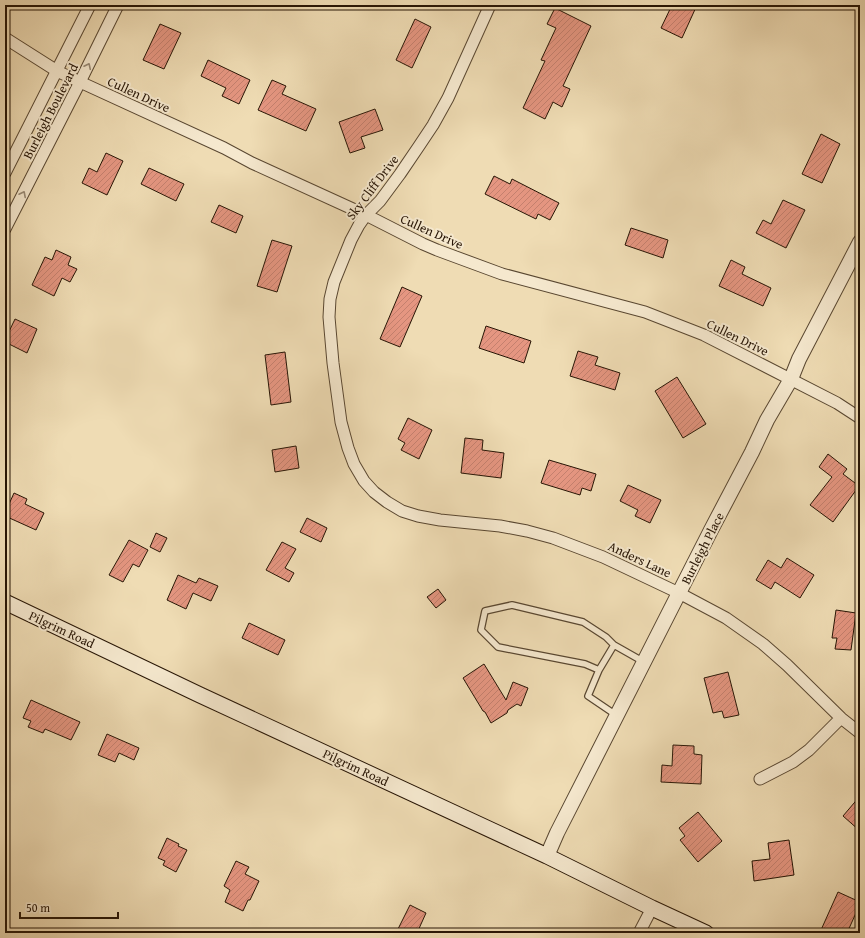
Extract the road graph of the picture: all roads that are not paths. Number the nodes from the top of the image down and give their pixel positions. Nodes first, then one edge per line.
1 (90, 5) edge
2 (118, 5) edge
3 (490, 5) edge
4 (5, 38) edge
5 (57, 71) junction
6 (80, 82) junction
7 (5, 173) edge
8 (366, 215) junction
9 (5, 229) edge
10 (860, 242) edge
11 (791, 379) junction
12 (860, 418) edge
13 (371, 488) joint
14 (679, 593) junction
15 (5, 602) edge
16 (614, 645) junction
17 (644, 662) junction
18 (599, 670) junction
19 (617, 716) junction
20 (841, 718) junction
21 (860, 733) edge
22 (760, 779) dead end
23 (547, 856) junction
24 (652, 908) junction
25 (639, 933) edge
26 (706, 933) edge

1 - 5 street, Burleigh Boulevard
6 -> 2 street, Burleigh Boulevard
3 - 8 street, Sky Cliff Drive
4 - 5 street, Cullen Drive
5 - 6 street, Cullen Drive
5 - 7 street, Burleigh Boulevard
6 - 8 street, Cullen Drive
9 -> 6 street, Burleigh Boulevard
8 - 11 street, Cullen Drive
8 - 13 street, Sky Cliff Drive
10 - 11 street, Burleigh Place
11 - 12 street, Cullen Drive
11 - 14 street, Burleigh Place
13 - 14 street, Anders Lane
14 - 17 street, Burleigh Place
14 - 20 street, Anders Lane
15 - 23 main road, Pilgrim Road
16 - 17 lane
16 - 18 lane
16 - 18 lane
17 - 19 street, Burleigh Place
18 - 19 lane
19 - 23 street, Burleigh Place
20 - 21 street, Anders Lane
20 - 22 street
23 - 24 main road, Pilgrim Road
24 - 25 street
24 - 26 main road, Pilgrim Road

